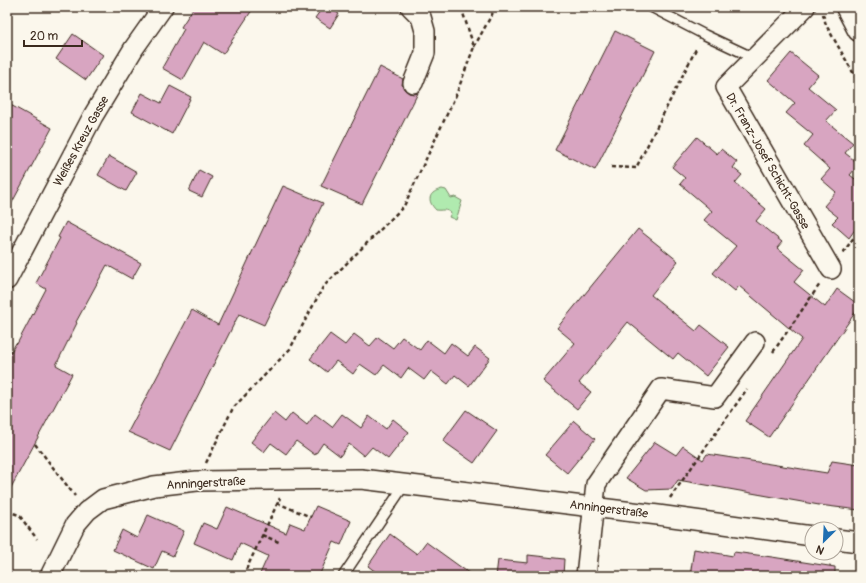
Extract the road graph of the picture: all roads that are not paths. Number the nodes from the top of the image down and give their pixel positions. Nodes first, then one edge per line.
1 (163, 7) edge
2 (411, 7) edge
3 (651, 7) edge
4 (847, 7) edge
5 (813, 8) edge
6 (859, 30) edge
7 (754, 58) junction
8 (413, 83) dead end
9 (831, 269) dead end
10 (7, 280) edge
11 (755, 342) dead end
12 (405, 484) junction
13 (593, 507) junction
14 (804, 535) edge
15 (844, 540) edge
16 (859, 542) edge
17 (50, 576) edge
18 (343, 576) edge
19 (586, 576) edge

1 - 10 street, Weißes Kreuz Gasse
2 - 8 street
3 - 7 lane
4 - 6 street
5 - 7 street, Dr. Franz-Josef Schicht-Gasse
7 - 9 street, Dr. Franz-Josef Schicht-Gasse
11 - 13 street
12 - 13 street, Anningerstraße
12 - 17 street, Anningerstraße
12 - 18 lane
13 - 14 street, Anningerstraße
13 - 19 street
15 - 16 street

